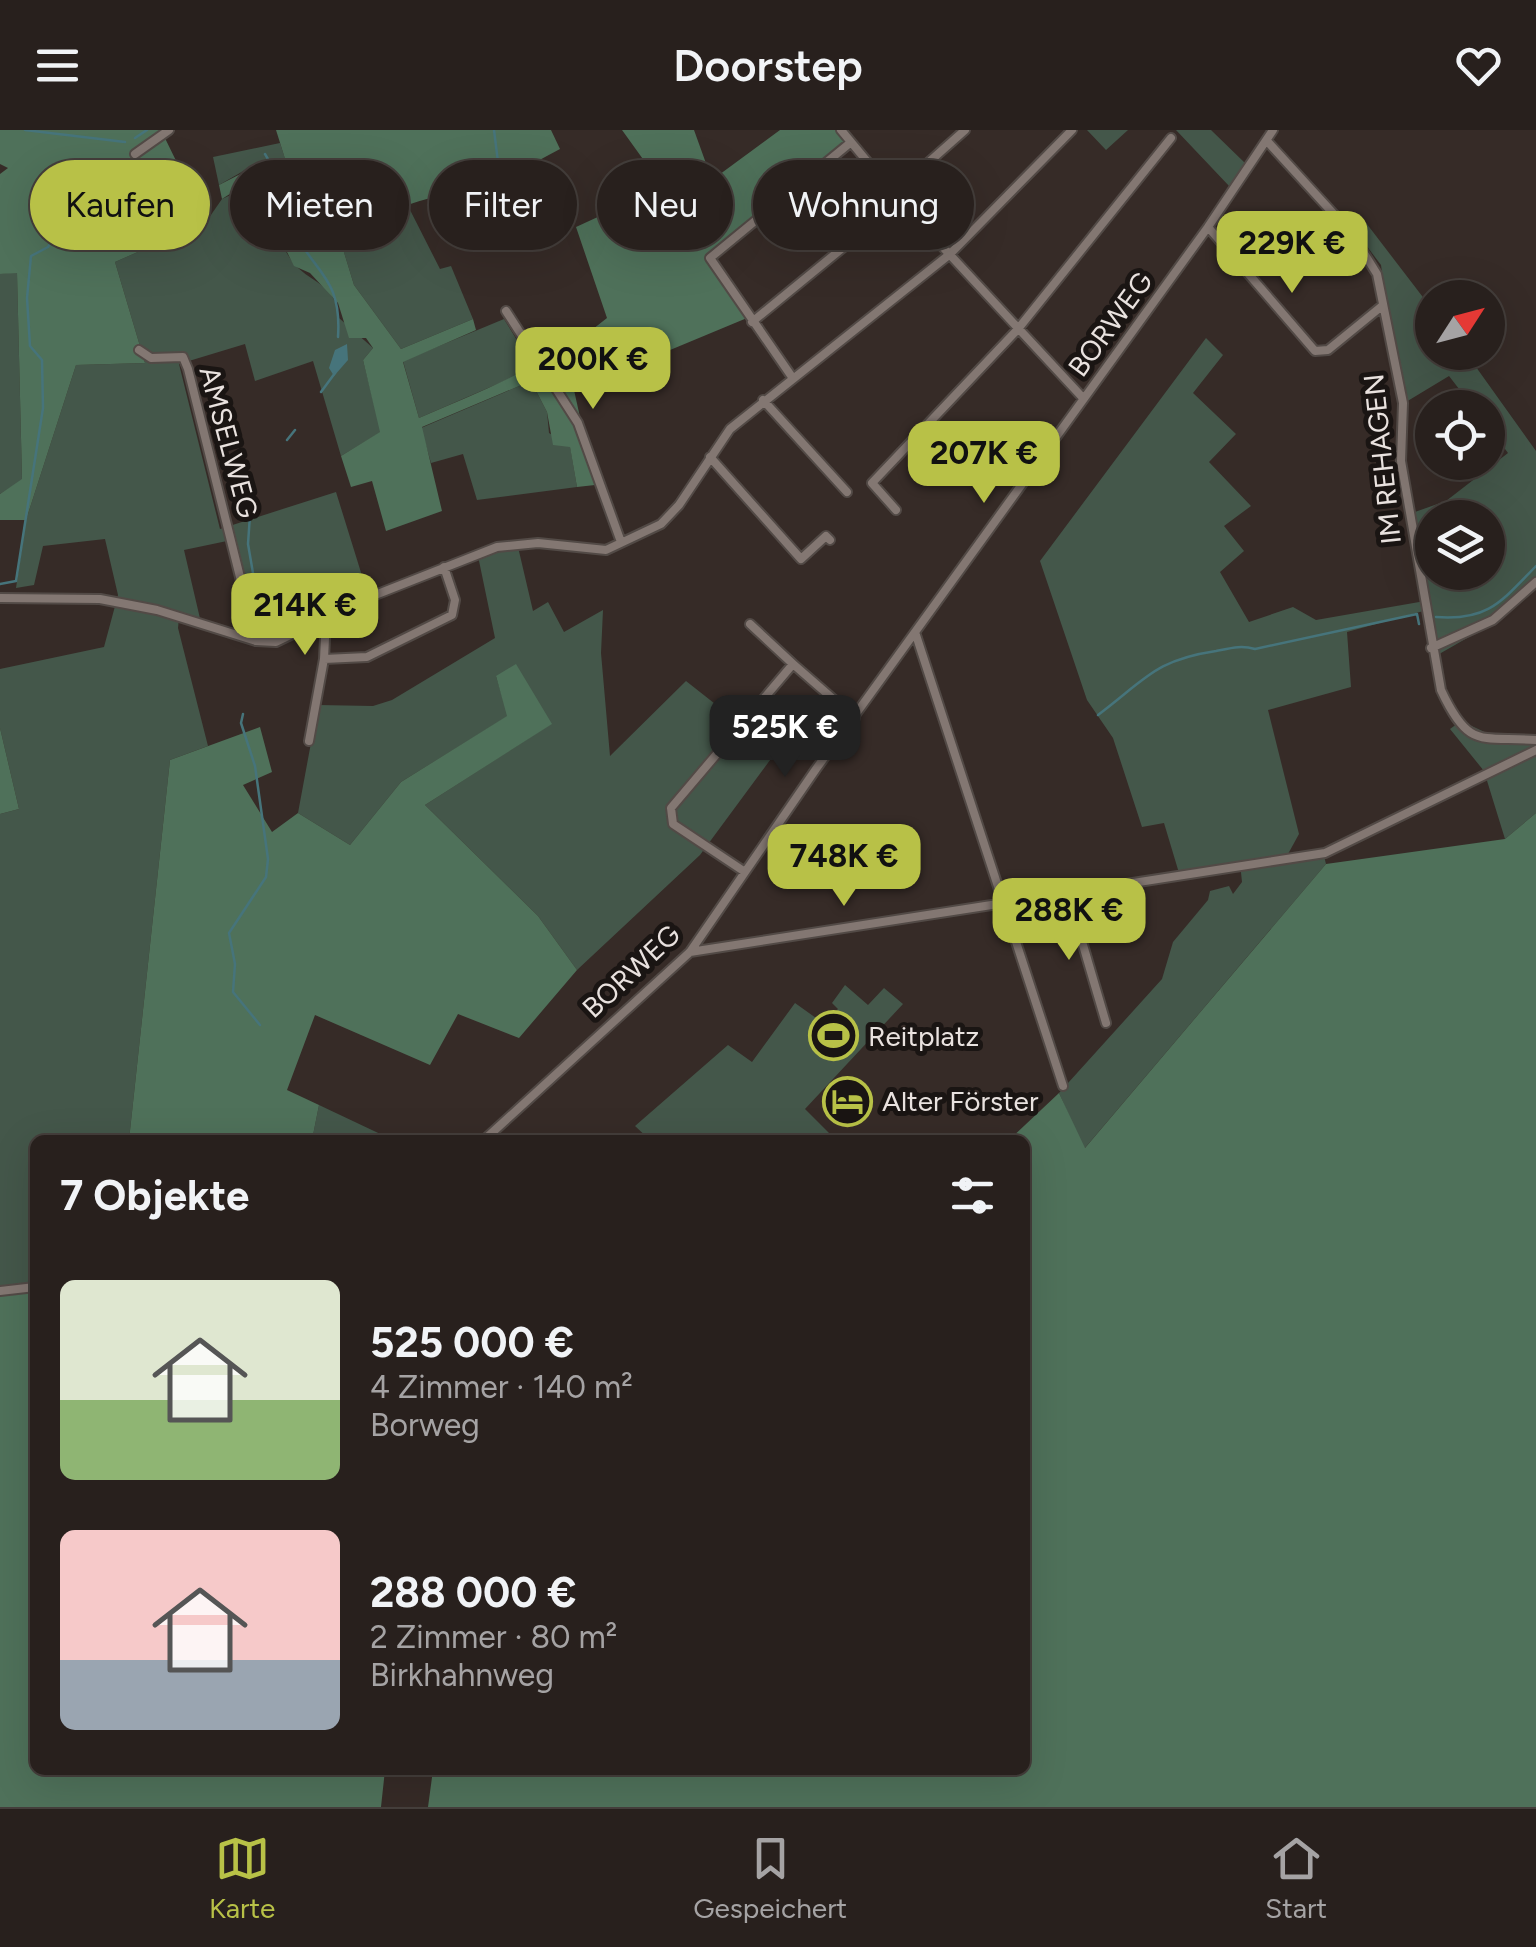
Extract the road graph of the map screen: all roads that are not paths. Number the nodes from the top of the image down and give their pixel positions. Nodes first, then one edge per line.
1 (169, 130) edge
2 (841, 130) edge
3 (964, 130) edge
4 (1273, 130) edge
5 (1065, 132) edge
6 (1172, 138) dead end
7 (1267, 140) junction
8 (850, 143) junction
9 (136, 154) dead end
10 (865, 160) edge
11 (934, 160) edge
12 (1335, 214) junction
13 (1208, 227) junction
14 (836, 250) edge
15 (946, 250) edge
16 (950, 254) junction
17 (1300, 256) dead end
18 (1382, 306) junction
19 (506, 311) dead end
20 (752, 322) junction
21 (1018, 329) junction
22 (139, 350) dead end
23 (792, 376) junction
24 (1083, 398) junction
25 (763, 400) junction
26 (710, 457) junction
27 (847, 492) dead end
28 (896, 510) dead end
29 (830, 540) dead end
30 (622, 542) junction
31 (444, 567) junction
32 (1536, 582) edge
33 (0, 598) edge
34 (326, 616) junction
35 (750, 624) dead end
36 (916, 635) junction
37 (256, 641) junction
38 (1432, 648) junction
39 (324, 659) junction
40 (793, 664) junction
41 (854, 718) junction
42 (1536, 740) edge
43 (309, 742) dead end
44 (1536, 750) edge
45 (745, 872) junction
46 (1068, 894) junction
47 (1003, 902) junction
48 (690, 952) junction
49 (1106, 1022) dead end
50 (1062, 1086) dead end
51 (489, 1135) edge
52 (30, 1288) edge
53 (0, 1290) edge

1 - 9 street
2 - 8 street
3 - 11 street
4 - 7 street, BORWEG
5 - 16 street
6 - 21 street
7 - 12 street, IM REHAGEN
7 - 13 street, BORWEG
8 - 10 street
8 - 20 street
12 - 17 street
12 - 18 street, IM REHAGEN
13 - 18 street
13 - 24 street, BORWEG
14 - 20 street
15 - 16 street
16 - 21 street
16 - 23 street
18 - 38 street, IM REHAGEN
19 - 30 street
20 - 23 street
21 - 24 street
21 - 28 street
22 - 37 street, AMSELWEG
23 - 25 street
24 - 36 street, BORWEG
25 - 26 street
25 - 27 street
26 - 29 street
26 - 30 street
30 - 31 street
31 - 34 street
31 - 39 street
32 - 38 street
33 - 37 street
34 - 37 street
34 - 39 street
35 - 40 street
36 - 41 street, BORWEG
36 - 47 street
38 - 42 street, IM REHAGEN
39 - 43 street
40 - 41 street
40 - 45 street
41 - 45 street, BORWEG
44 - 46 street
45 - 48 street, BORWEG
46 - 47 street
46 - 49 street
47 - 48 street
47 - 50 street
48 - 51 street, BORWEG
52 - 53 street

